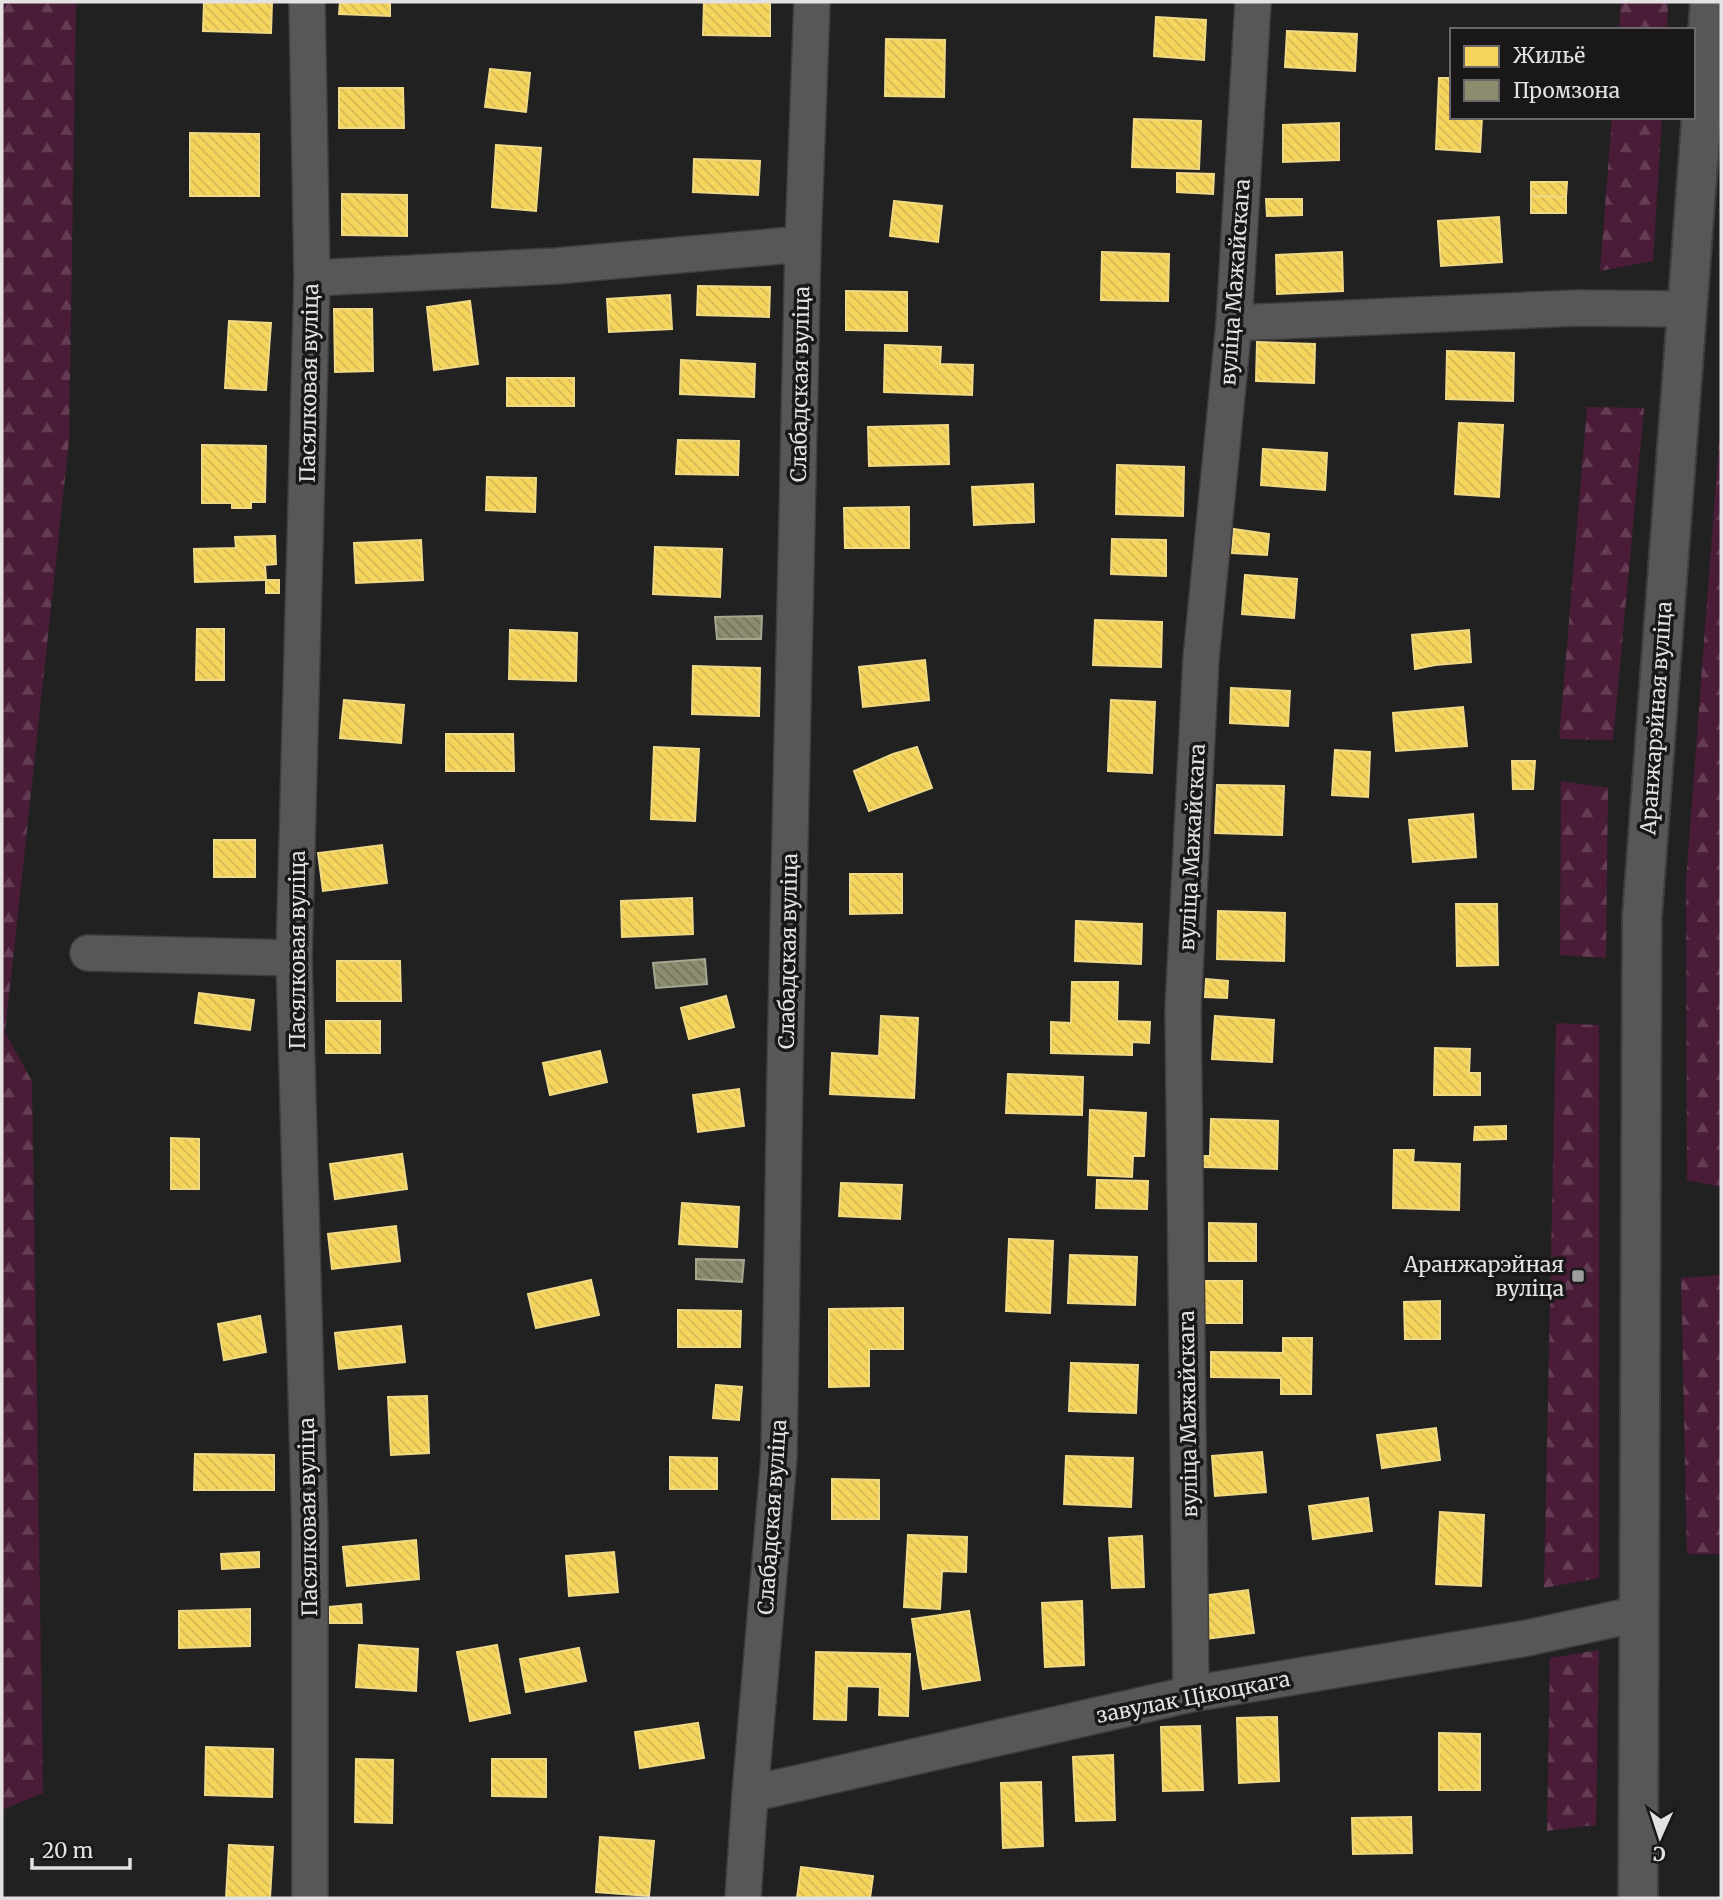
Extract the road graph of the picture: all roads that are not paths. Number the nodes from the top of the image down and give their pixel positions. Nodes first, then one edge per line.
1 (307, 2) edge
2 (812, 2) edge
3 (1253, 2) edge
4 (1710, 2) edge
5 (803, 244) junction
6 (312, 278) junction
7 (1687, 309) junction
8 (1234, 323) junction
9 (88, 953) dead end
10 (294, 958) junction
11 (1639, 1614) junction
12 (1191, 1694) junction
13 (750, 1794) junction
14 (310, 1898) edge
15 (743, 1898) edge
16 (1638, 1898) edge

1 - 6 street, Пасялковая вуліца
2 - 5 street, Слабадская вуліца
3 - 8 street, вуліца Мажайскага
4 - 7 main road, Аранжарэйная вуліца
5 - 6 street
5 - 13 street, Слабадская вуліца
6 - 10 street, Пасялковая вуліца
7 - 8 street
7 - 11 main road, Аранжарэйная вуліца
8 - 12 street, вуліца Мажайскага
9 - 10 street
10 - 14 street, Пасялковая вуліца
11 - 12 street, завулак Цікоцкага
11 - 16 main road, Аранжарэйная вуліца
12 - 13 street, завулак Цікоцкага
13 - 15 street, Слабадская вуліца

